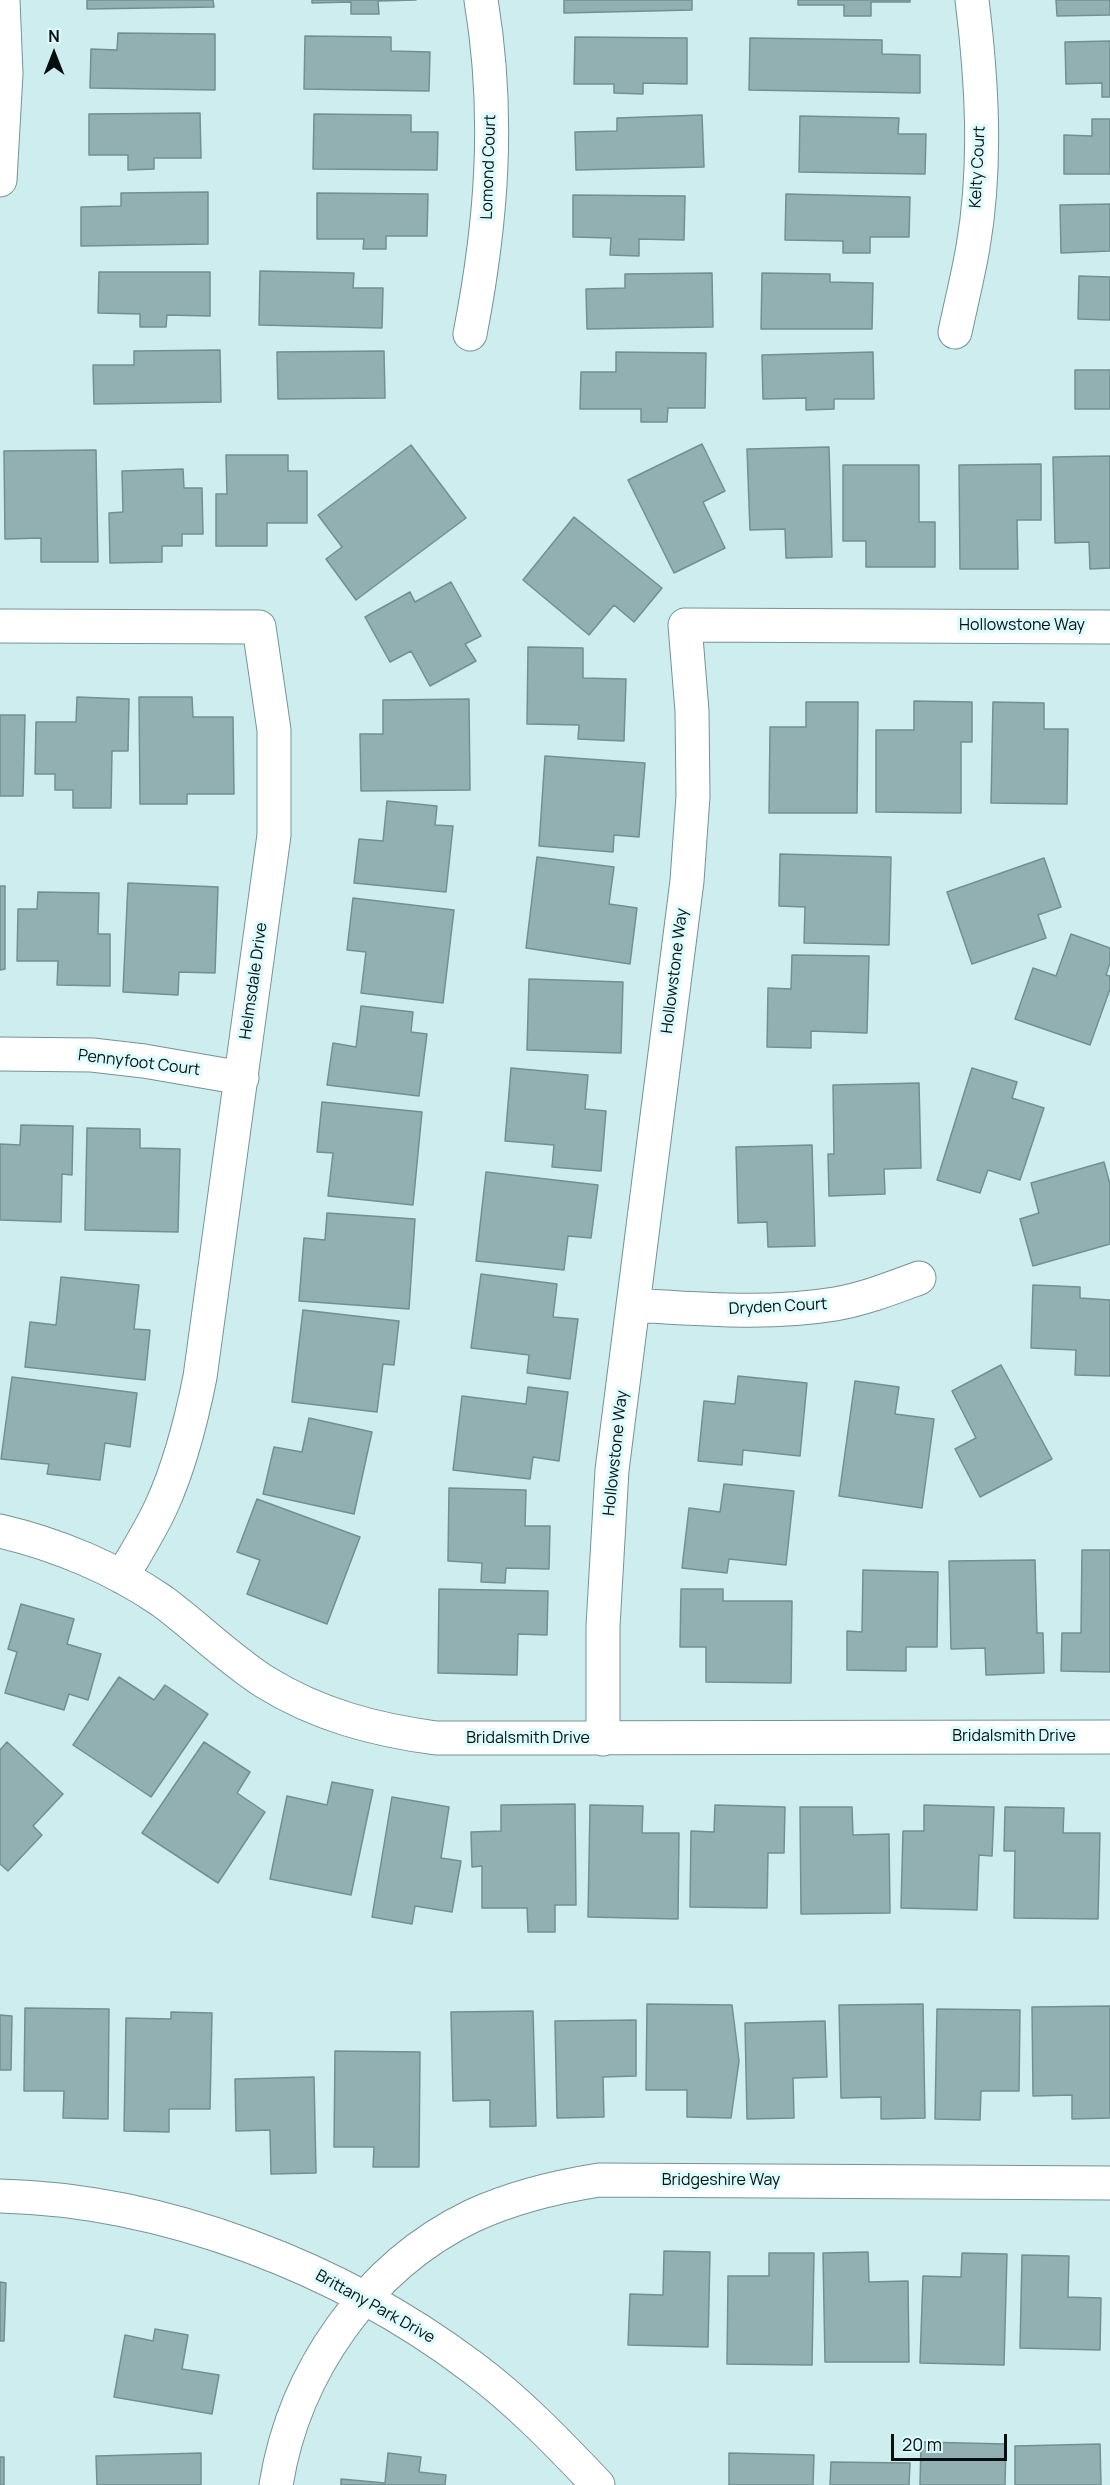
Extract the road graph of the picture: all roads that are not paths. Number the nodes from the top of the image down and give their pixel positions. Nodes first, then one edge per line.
1 (3, 0) edge
2 (481, 0) edge
3 (972, 0) edge
4 (0, 180) edge
5 (955, 332) dead end
6 (470, 334) dead end
7 (0, 626) edge
8 (1110, 627) edge
9 (0, 1054) edge
10 (242, 1078) junction
11 (919, 1278) dead end
12 (633, 1305) junction
13 (0, 1531) edge
14 (122, 1577) junction
15 (1110, 1737) edge
16 (603, 1739) junction
17 (1110, 2182) edge
18 (0, 2196) edge
19 (365, 2298) junction
20 (276, 2485) edge
21 (598, 2485) edge

1 - 4 street
2 - 6 street, Lomond Court
3 - 5 street, Kelty Court
7 - 10 street, Helmsdale Drive
8 - 12 street, Hollowstone Way
9 - 10 street, Pennyfoot Court
10 - 14 street, Helmsdale Drive
11 - 12 street, Dryden Court
12 - 16 street, Hollowstone Way
13 - 14 street, Bridalsmith Drive
14 - 16 street, Bridalsmith Drive
15 - 16 street, Bridalsmith Drive
17 - 19 street, Bridgeshire Way
18 - 19 street, Brittany Park Drive
19 - 20 street, Bridgeshire Way
19 - 21 street, Brittany Park Drive

